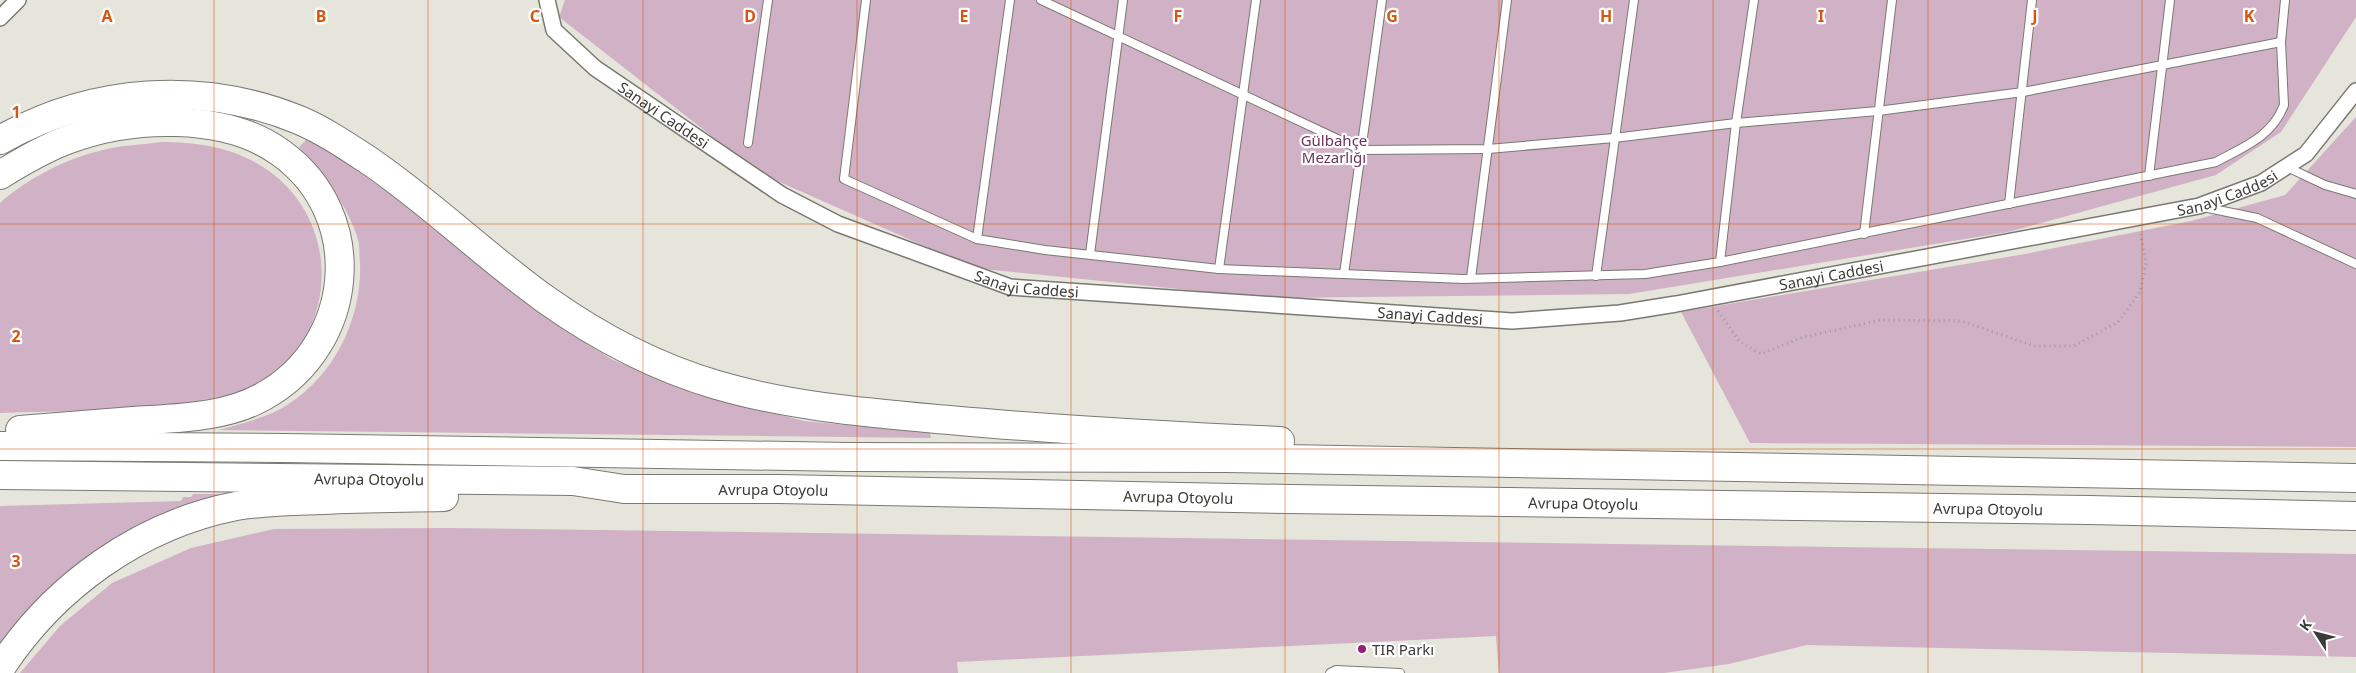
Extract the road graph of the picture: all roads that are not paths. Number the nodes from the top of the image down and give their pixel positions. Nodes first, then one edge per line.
1 (18, 0) edge
2 (547, 0) edge
3 (768, 0) edge
4 (866, 0) edge
5 (1010, 0) edge
6 (1042, 0) edge
7 (1123, 0) edge
8 (1256, 0) edge
9 (1382, 0) edge
10 (1507, 0) edge
11 (1634, 0) edge
12 (1754, 0) edge
13 (1892, 0) edge
14 (2032, 0) edge
15 (2170, 0) edge
16 (2284, 0) edge
17 (0, 18) edge
18 (1118, 37) junction
19 (2281, 42) junction
20 (2162, 64) junction
21 (2356, 91) edge
22 (2023, 92) junction
23 (1243, 94) junction
24 (1878, 112) junction
25 (1736, 123) junction
26 (1614, 138) junction
27 (0, 140) edge
28 (748, 144) dead end
29 (1488, 149) junction
30 (1361, 150) junction
31 (2287, 166) junction
32 (0, 175) edge
33 (2149, 176) junction
34 (2356, 194) edge
35 (2009, 204) junction
36 (2199, 206) junction
37 (1864, 234) junction
38 (977, 239) junction
39 (1090, 254) junction
40 (1720, 262) junction
41 (2356, 264) edge
42 (1219, 269) junction
43 (1344, 274) junction
44 (1596, 276) junction
45 (1471, 278) junction
46 (0, 432) edge
47 (0, 446) edge
48 (1410, 462) junction
49 (0, 474) edge
50 (2356, 478) edge
51 (624, 488) junction
52 (2356, 516) edge
53 (0, 669) edge
54 (1330, 673) edge
55 (1400, 673) edge

1 - 17 street
2 - 36 street, Sanayi Caddesi
3 - 28 lane
4 - 38 lane
5 - 38 lane
6 - 18 lane
7 - 18 lane
8 - 23 lane
9 - 30 lane
10 - 29 lane
11 - 26 lane
12 - 25 lane
13 - 24 lane
14 - 22 lane
15 - 20 lane
16 - 19 lane
18 - 23 lane
18 - 39 lane
19 - 20 lane
19 - 33 lane
20 - 22 lane
20 - 33 lane
21 - 31 street, Sanayi Caddesi
22 - 24 lane
22 - 35 lane
23 - 30 lane
23 - 42 lane
24 - 25 lane
24 - 37 lane
25 - 26 lane
25 - 40 lane
26 - 29 lane
26 - 44 lane
27 - 48 highway
29 - 30 lane
29 - 45 lane
30 - 43 lane
31 - 34 lane
31 - 36 street, Sanayi Caddesi
32 - 46 highway
33 - 35 lane
35 - 37 lane
36 - 41 lane
37 - 40 lane
38 - 39 lane
39 - 42 lane
40 - 44 lane
42 - 43 lane
43 - 45 lane
44 - 45 lane
47 - 48 highway, Avrupa Otoyolu
48 - 50 highway, Avrupa Otoyolu
49 - 51 highway, Avrupa Otoyolu
51 - 52 highway, Avrupa Otoyolu
51 - 53 highway
54 - 55 lane

